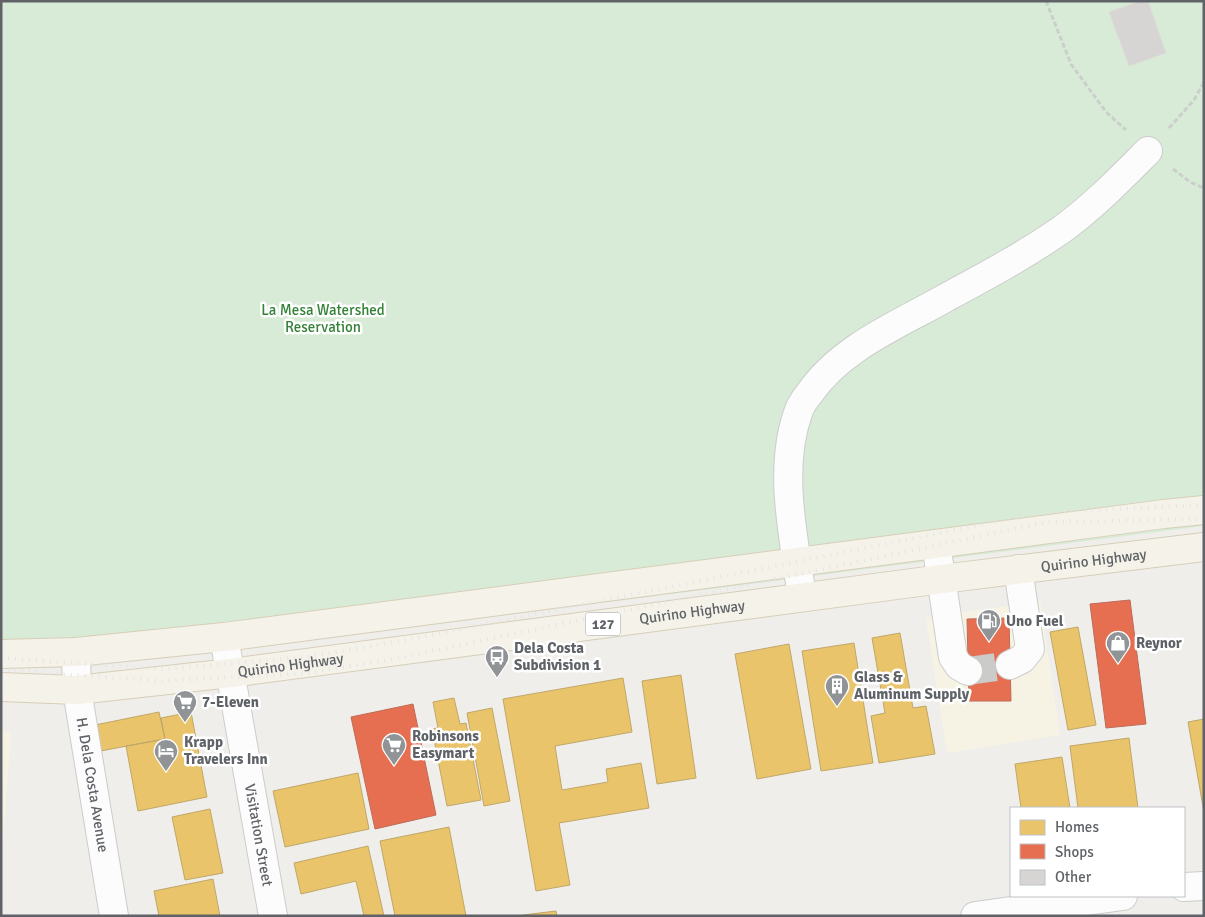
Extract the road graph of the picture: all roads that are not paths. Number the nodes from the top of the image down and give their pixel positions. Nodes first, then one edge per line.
1 (1148, 151) road end
2 (1204, 510) edge
3 (936, 544) junction
4 (1204, 547) edge
5 (797, 562) junction
6 (1018, 569) junction
7 (942, 579) junction
8 (802, 597) junction
9 (224, 637) junction
10 (76, 652) junction
11 (1, 654) edge
12 (1010, 665) tunnel mouth
13 (968, 671) dead end
14 (231, 673) junction
15 (1, 687) edge
16 (77, 690) junction
17 (1204, 886) edge
18 (1185, 888) edge
19 (1116, 897) edge
20 (114, 916) edge
21 (273, 916) edge
22 (975, 916) edge

1 - 5 street
2 - 3 main road
3 - 5 main road
3 - 7 street
4 - 6 main road, Quirino Highway / 127
5 - 8 street
5 - 9 main road
6 - 7 main road, Quirino Highway / 127
6 - 12 street
7 - 8 main road, Quirino Highway / 127
7 - 13 street
8 - 14 main road, Quirino Highway / 127
9 - 10 main road
9 - 14 street, Visitation Street
10 - 11 main road
10 - 16 street, H. Dela Costa Avenue
14 - 16 main road, Quirino Highway / 127
14 - 21 street, Visitation Street
15 - 16 main road, Quirino Highway / 127
16 - 20 street, H. Dela Costa Avenue
17 - 18 street
19 - 22 street

